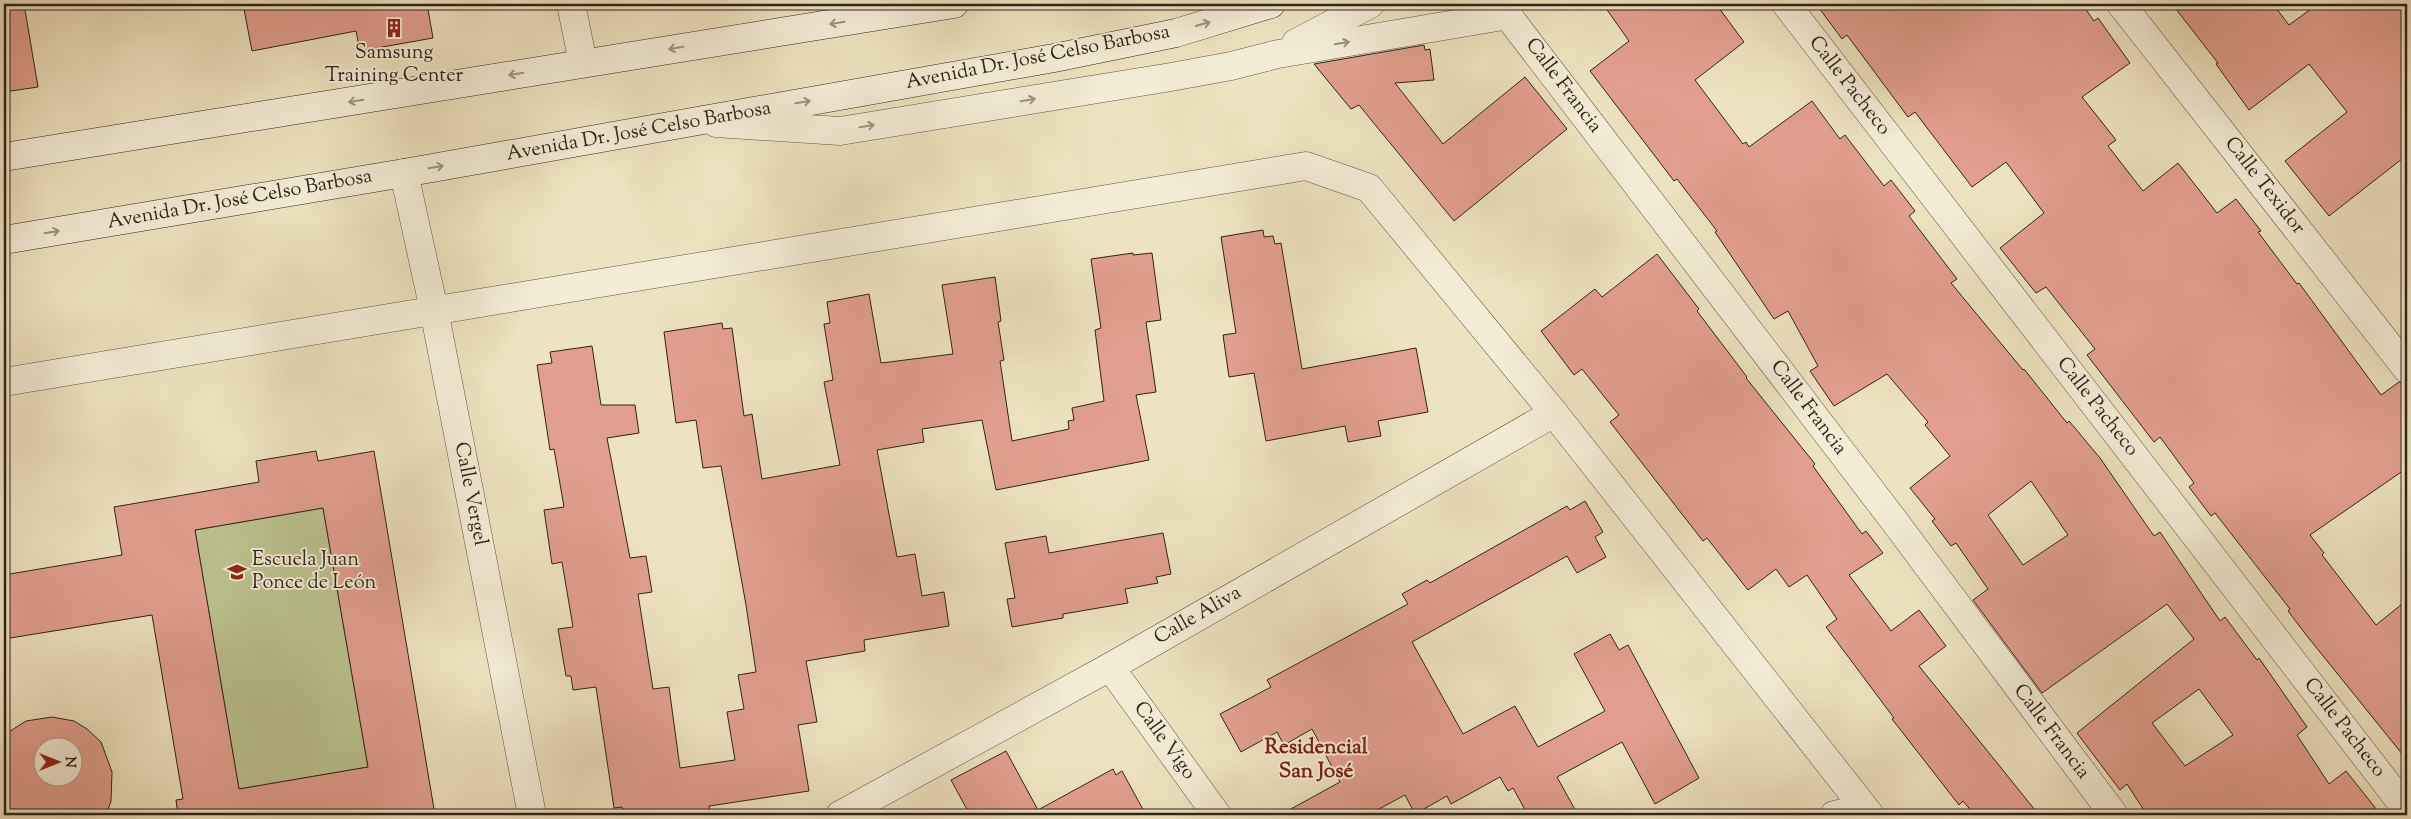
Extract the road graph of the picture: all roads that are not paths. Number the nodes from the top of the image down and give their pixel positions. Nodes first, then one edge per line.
1 (571, 4) edge
2 (954, 4) edge
3 (1271, 4) edge
4 (1370, 4) edge
5 (1786, 4) edge
6 (2121, 4) edge
7 (1504, 9) edge
8 (1278, 54) junction
9 (583, 63) junction
10 (697, 122) junction
11 (4, 157) edge
12 (404, 173) junction
13 (4, 240) edge
14 (434, 310) junction
15 (2407, 369) edge
16 (4, 382) edge
17 (1554, 413) junction
18 (1110, 667) junction
19 (2407, 810) edge
20 (1866, 812) edge
21 (532, 815) edge
22 (840, 815) edge
23 (1218, 815) edge
24 (1834, 815) edge
25 (2114, 815) edge

1 - 9 street
2 -> 9 street
10 -> 3 street, Avenida Dr. José Celso Barbosa
4 - 8 street
5 - 19 street, Calle Pacheco
6 - 15 street, Calle Texidor
8 -> 7 street
7 - 25 street, Calle Francia
10 -> 8 street
9 -> 11 street
12 -> 10 street, Avenida Dr. José Celso Barbosa
13 -> 12 street, Avenida Dr. José Celso Barbosa
12 - 14 street, Calle Vergel
14 - 16 street
14 - 17 street
14 - 21 street, Calle Vergel
17 - 18 street, Calle Aliva
17 - 20 street
18 - 22 street, Calle Aliva
18 - 23 street, Calle Vigo
20 - 24 street

